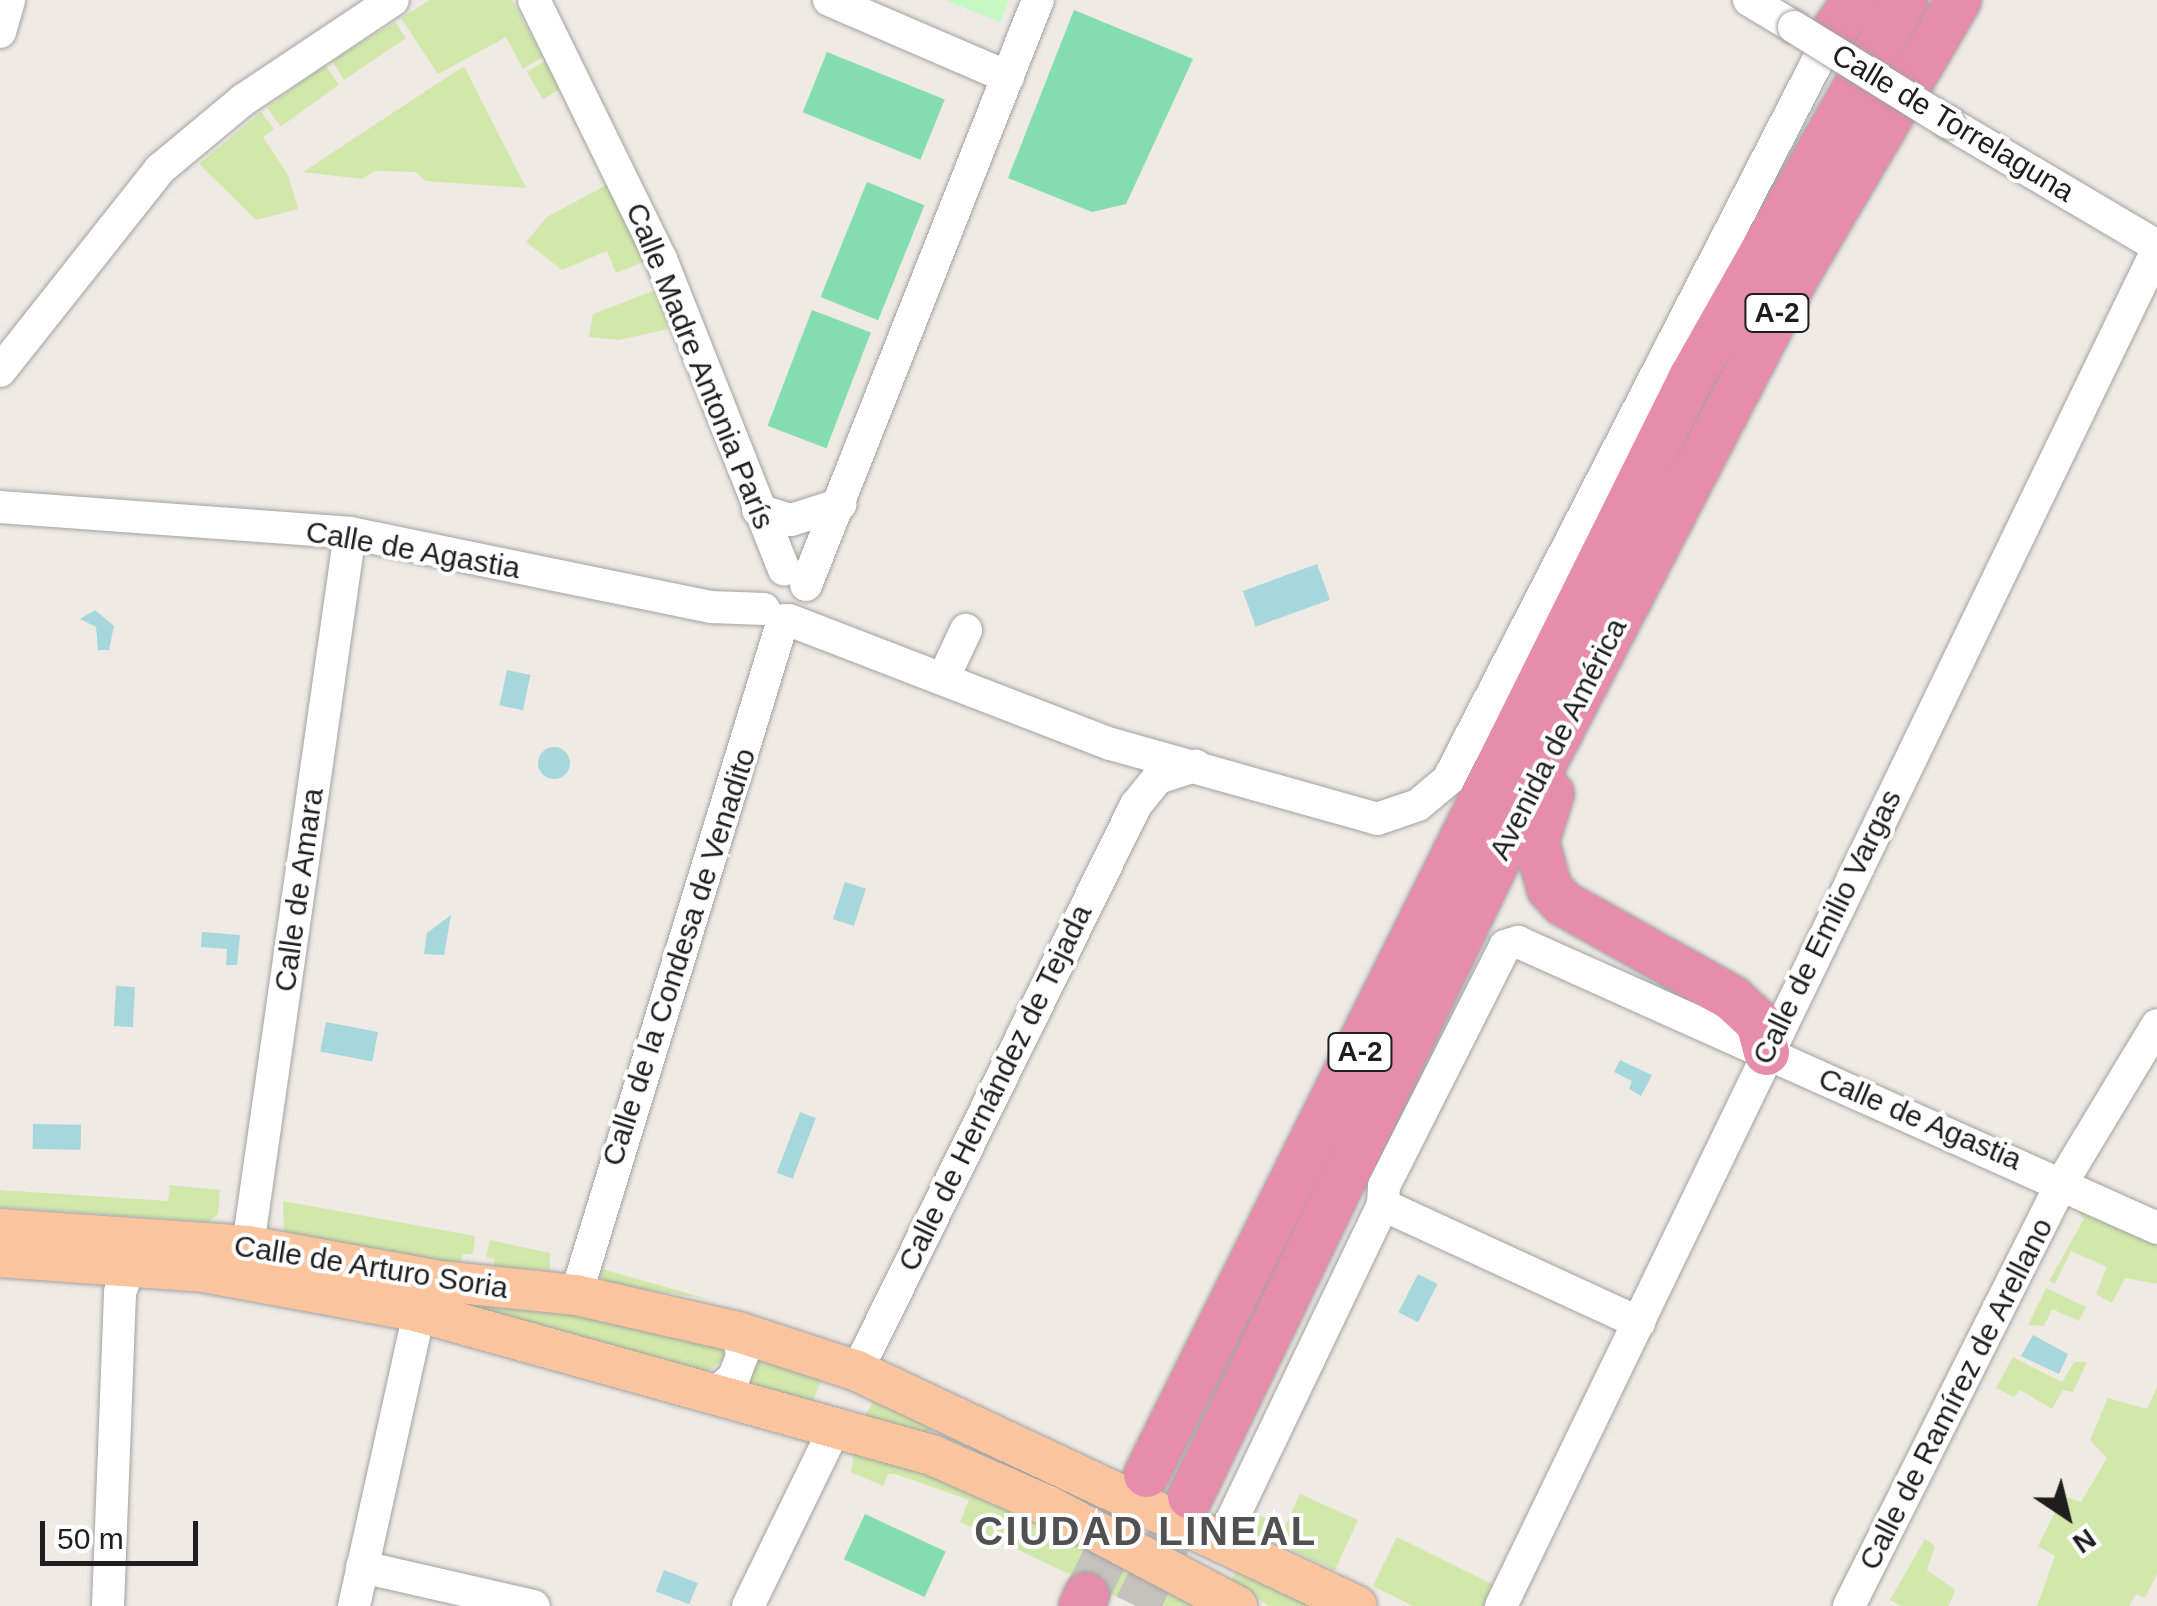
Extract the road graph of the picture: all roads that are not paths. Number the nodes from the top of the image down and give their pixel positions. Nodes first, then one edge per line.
1 (8, 0) edge
2 (394, 0) edge
3 (534, 0) edge
4 (829, 0) edge
5 (1038, 0) edge
6 (1750, 0) edge
7 (1904, 0) edge
8 (1958, 0) edge
9 (1833, 15) edge
10 (0, 32) edge
11 (1008, 77) junction
12 (2157, 248) edge
13 (0, 371) edge
14 (842, 504) junction
15 (0, 507) edge
16 (758, 510) junction
17 (350, 533) junction
18 (789, 596) junction
19 (966, 630) dead end
20 (1610, 634) junction
21 (944, 678) junction
22 (1111, 744) junction
23 (1196, 766) junction
24 (1136, 805) junction
25 (2157, 1025) edge
26 (1766, 1052) junction
27 (2063, 1181) junction
28 (1383, 1206) junction
29 (2157, 1228) edge
30 (0, 1229) edge
31 (0, 1256) edge
32 (256, 1264) junction
33 (131, 1265) junction
34 (576, 1295) junction
35 (419, 1312) junction
36 (1639, 1323) junction
37 (738, 1332) junction
38 (856, 1371) junction
39 (714, 1396) junction
40 (952, 1414) junction
41 (834, 1430) junction
42 (932, 1454) junction
43 (1146, 1474) tunnel mouth
44 (1190, 1496) tunnel mouth
45 (1237, 1549) junction
46 (362, 1567) junction
47 (1355, 1605) edge
48 (108, 1606) edge
49 (354, 1606) edge
50 (534, 1606) edge
51 (748, 1606) edge
52 (1237, 1606) edge
53 (1501, 1606) edge
54 (1849, 1606) edge

1 - 10 street
2 - 13 street
3 - 16 street, Calle Madre Antonia París
4 - 11 street
5 - 11 street, Calle de la Condesa de Venadito
6 - 9 street, Calle de Torrelaguna
7 - 43 highway, Avenida de América / A-2
8 - 20 highway, Avenida de América / A-2
9 - 12 street, Calle de Torrelaguna, bridge
9 - 23 street
11 - 14 street, Calle de la Condesa de Venadito
12 - 26 street, Calle de Emilio Vargas
14 - 16 street
14 - 18 street, Calle de la Condesa de Venadito
15 - 17 street, Calle de Agastia
16 - 18 street, Calle Madre Antonia París
17 - 18 street, Calle de Agastia
17 - 32 street, Calle de Amara
18 - 21 street
18 - 34 street, Calle de la Condesa de Venadito
19 - 21 street
20 - 26 highway
20 - 44 highway, Avenida de América / A-2
21 - 22 street
22 - 23 street
22 - 24 street
23 - 24 street, Calle de Hernández de Tejada
24 - 38 street, Calle de Hernández de Tejada
25 - 27 street, Calle de Ramírez de Arellano
26 - 27 street, Calle de Agastia
26 - 28 street, Calle de Agastia
26 - 36 street, Calle de Emilio Vargas
27 - 29 street, Calle de Agastia
27 - 54 street, Calle de Ramírez de Arellano
28 - 36 street
28 - 45 street
30 - 32 main road, Calle de Arturo Soria
31 - 33 main road, Calle de Arturo Soria
32 - 33 main road, Calle de Arturo Soria
32 - 34 main road, Calle de Arturo Soria
32 - 35 main road, Calle de Arturo Soria
33 - 48 street
34 - 37 main road, Calle de Arturo Soria
35 - 39 main road, Calle de Arturo Soria
35 - 46 street
36 - 53 street, Calle de Emilio Vargas
37 - 38 main road, Calle de Arturo Soria
37 - 39 street
38 - 40 main road, Calle de Arturo Soria
38 - 41 main road
39 - 41 main road, Calle de Arturo Soria
40 - 42 street
40 - 45 main road, Calle de Arturo Soria
41 - 42 main road, Calle de Arturo Soria
41 - 51 street
42 - 52 main road, Calle de Arturo Soria
45 - 47 main road, Calle de Arturo Soria
46 - 49 street
46 - 50 street

